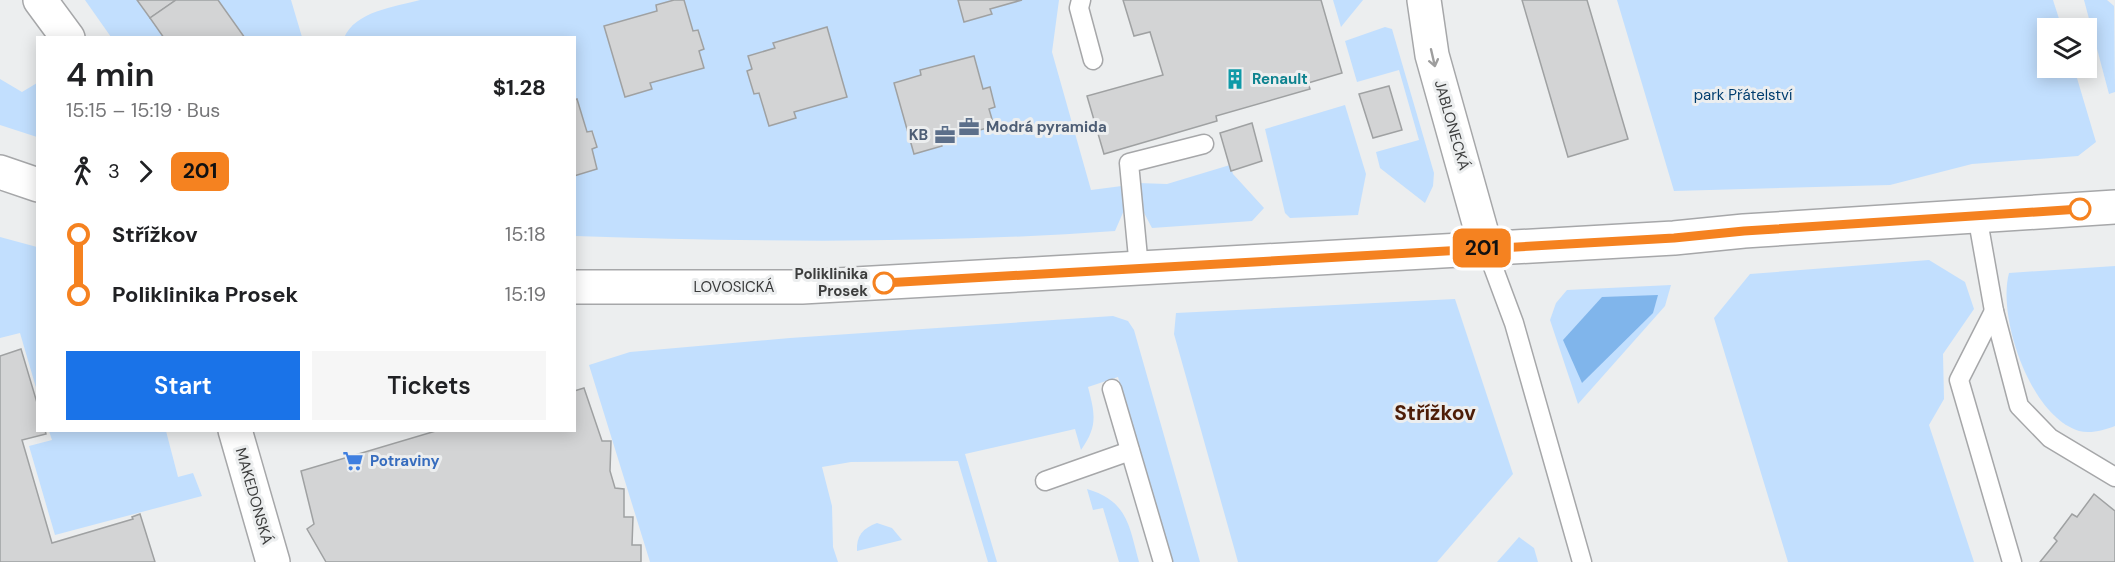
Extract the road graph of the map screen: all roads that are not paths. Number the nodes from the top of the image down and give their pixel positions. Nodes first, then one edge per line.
1 (40, 0) edge
2 (1081, 0) edge
3 (1424, 0) edge
4 (67, 36) edge
5 (1093, 60) dead end
6 (1204, 144) dead end
7 (0, 172) edge
8 (36, 183) edge
9 (2115, 207) edge
10 (1977, 215) junction
11 (1486, 248) junction
12 (1139, 268) junction
13 (582, 294) edge
14 (1994, 312) junction
15 (1112, 389) dead end
16 (236, 432) edge
17 (1130, 451) junction
18 (2115, 477) edge
19 (1045, 481) dead end
20 (273, 562) edge
21 (1163, 562) edge
22 (1582, 562) edge
23 (2012, 562) edge

1 - 4 street
2 - 5 lane
3 -> 11 street, JABLONECKÁ
6 - 12 lane
7 - 8 street
9 - 10 street, LOVOSICKÁ
10 - 11 street, LOVOSICKÁ
10 - 14 lane
11 - 12 street, LOVOSICKÁ
11 - 22 lane
12 - 13 street, LOVOSICKÁ
14 - 18 lane
14 - 23 lane
15 - 17 lane
16 - 20 street, MAKEDONSKÁ
17 - 19 lane
17 - 21 lane

